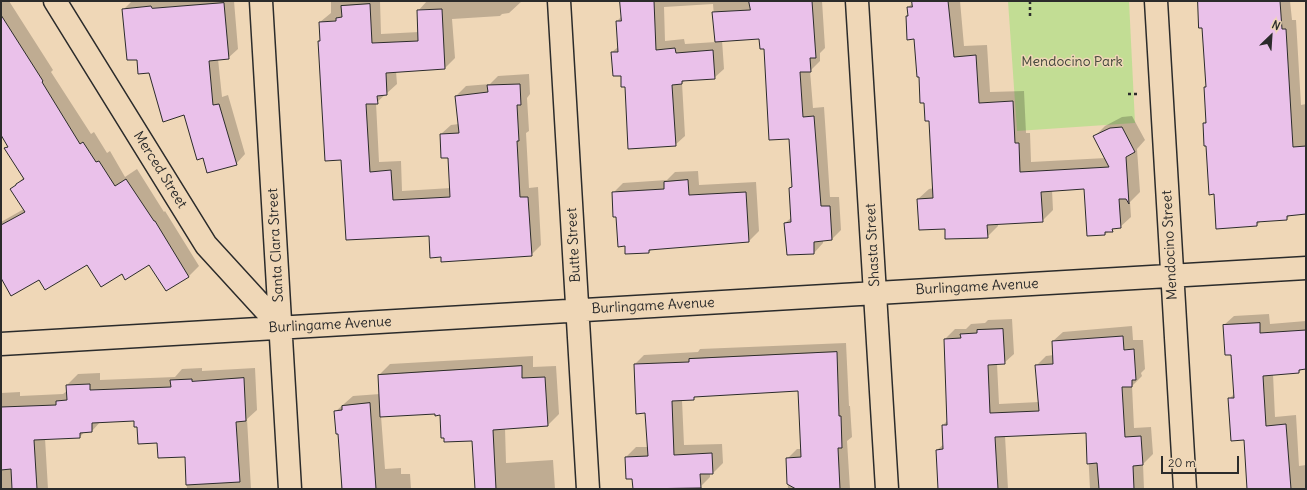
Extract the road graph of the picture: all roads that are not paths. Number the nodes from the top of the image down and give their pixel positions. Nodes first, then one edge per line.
1 (55, 1) edge
2 (261, 1) edge
3 (559, 1) edge
4 (858, 1) edge
5 (1156, 1) edge
6 (1306, 268) edge
7 (1172, 275) junction
8 (875, 292) junction
9 (578, 310) junction
10 (281, 327) junction
11 (1, 344) edge
12 (290, 489) edge
13 (588, 489) edge
14 (887, 489) edge
15 (1185, 489) edge

1 - 10 street, Merced Street
2 - 10 street, Santa Clara Street
3 - 9 street, Butte Street
4 - 8 street, Shasta Street
5 - 7 street, Mendocino Street
6 - 7 street, Burlingame Avenue
7 - 8 street, Burlingame Avenue
7 - 15 street, Mendocino Street
8 - 9 street, Burlingame Avenue
8 - 14 street, Shasta Street
9 - 10 street, Burlingame Avenue
9 - 13 street, Butte Street
10 - 11 street, Burlingame Avenue
10 - 12 street, Santa Clara Street

